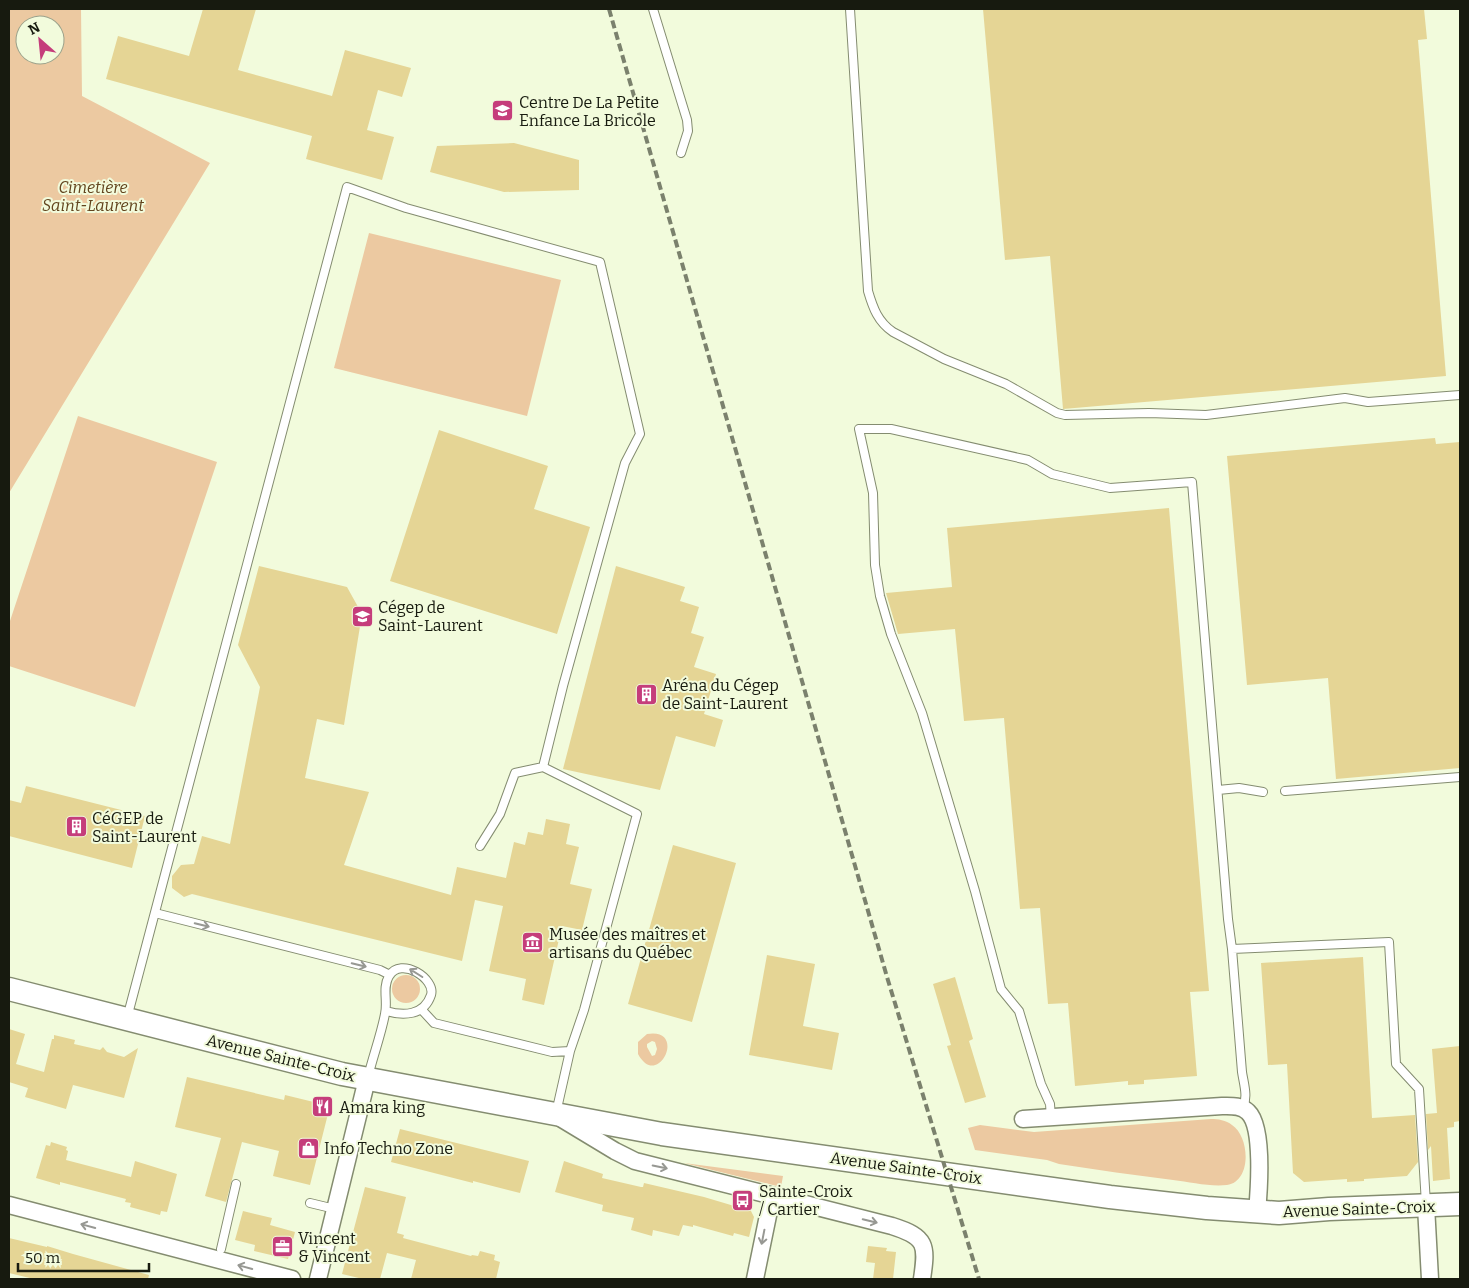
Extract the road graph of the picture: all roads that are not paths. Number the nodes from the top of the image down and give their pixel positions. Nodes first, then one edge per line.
1 (653, 9) edge
2 (850, 9) edge
3 (680, 153) dead end
4 (1460, 395) edge
5 (543, 767) junction
6 (1460, 777) edge
7 (1218, 790) junction
8 (1285, 790) dead end
9 (1263, 792) dead end
10 (480, 846) dead end
11 (155, 913) junction
12 (1232, 949) junction
13 (390, 975) junction
14 (9, 989) edge
15 (421, 1009) junction
16 (386, 1011) junction
17 (127, 1019) junction
18 (570, 1051) junction
19 (367, 1079) junction
20 (1243, 1108) junction
21 (556, 1115) junction
22 (1051, 1118) junction
23 (1023, 1119) dead end
24 (236, 1184) dead end
25 (772, 1196) junction
26 (310, 1203) dead end
27 (1460, 1204) edge
28 (9, 1205) edge
29 (1426, 1206) junction
30 (335, 1209) junction
31 (1257, 1212) junction
32 (221, 1249) dead end
33 (292, 1279) edge
34 (318, 1279) edge
35 (755, 1279) edge
36 (922, 1279) edge
37 (1430, 1279) edge

1 - 3 lane
2 - 4 lane
5 - 10 lane
5 - 11 lane
5 - 18 lane
6 - 8 lane
7 - 9 lane
7 - 12 lane
7 - 22 lane
11 -> 13 lane
11 - 17 lane
12 - 20 lane
12 - 29 lane
15 -> 13 lane
13 - 16 lane
14 - 17 main road, Avenue Sainte-Croix
15 - 16 lane
15 - 18 lane
16 - 19 lane
17 - 19 main road, Avenue Sainte-Croix
18 - 21 lane
19 - 21 main road, Avenue Sainte-Croix
19 - 30 street
20 - 22 street
20 - 31 street, Avenue Sainte-Croix
21 -> 25 street, Avenue Sainte-Croix
21 - 31 main road, Avenue Sainte-Croix
22 - 23 street
24 - 32 lane
25 -> 35 street
25 -> 36 street, Avenue Sainte-Croix
26 - 30 lane
27 - 29 main road, Avenue Sainte-Croix
33 -> 28 street
29 - 31 main road, Avenue Sainte-Croix
29 - 37 street
30 - 34 street

